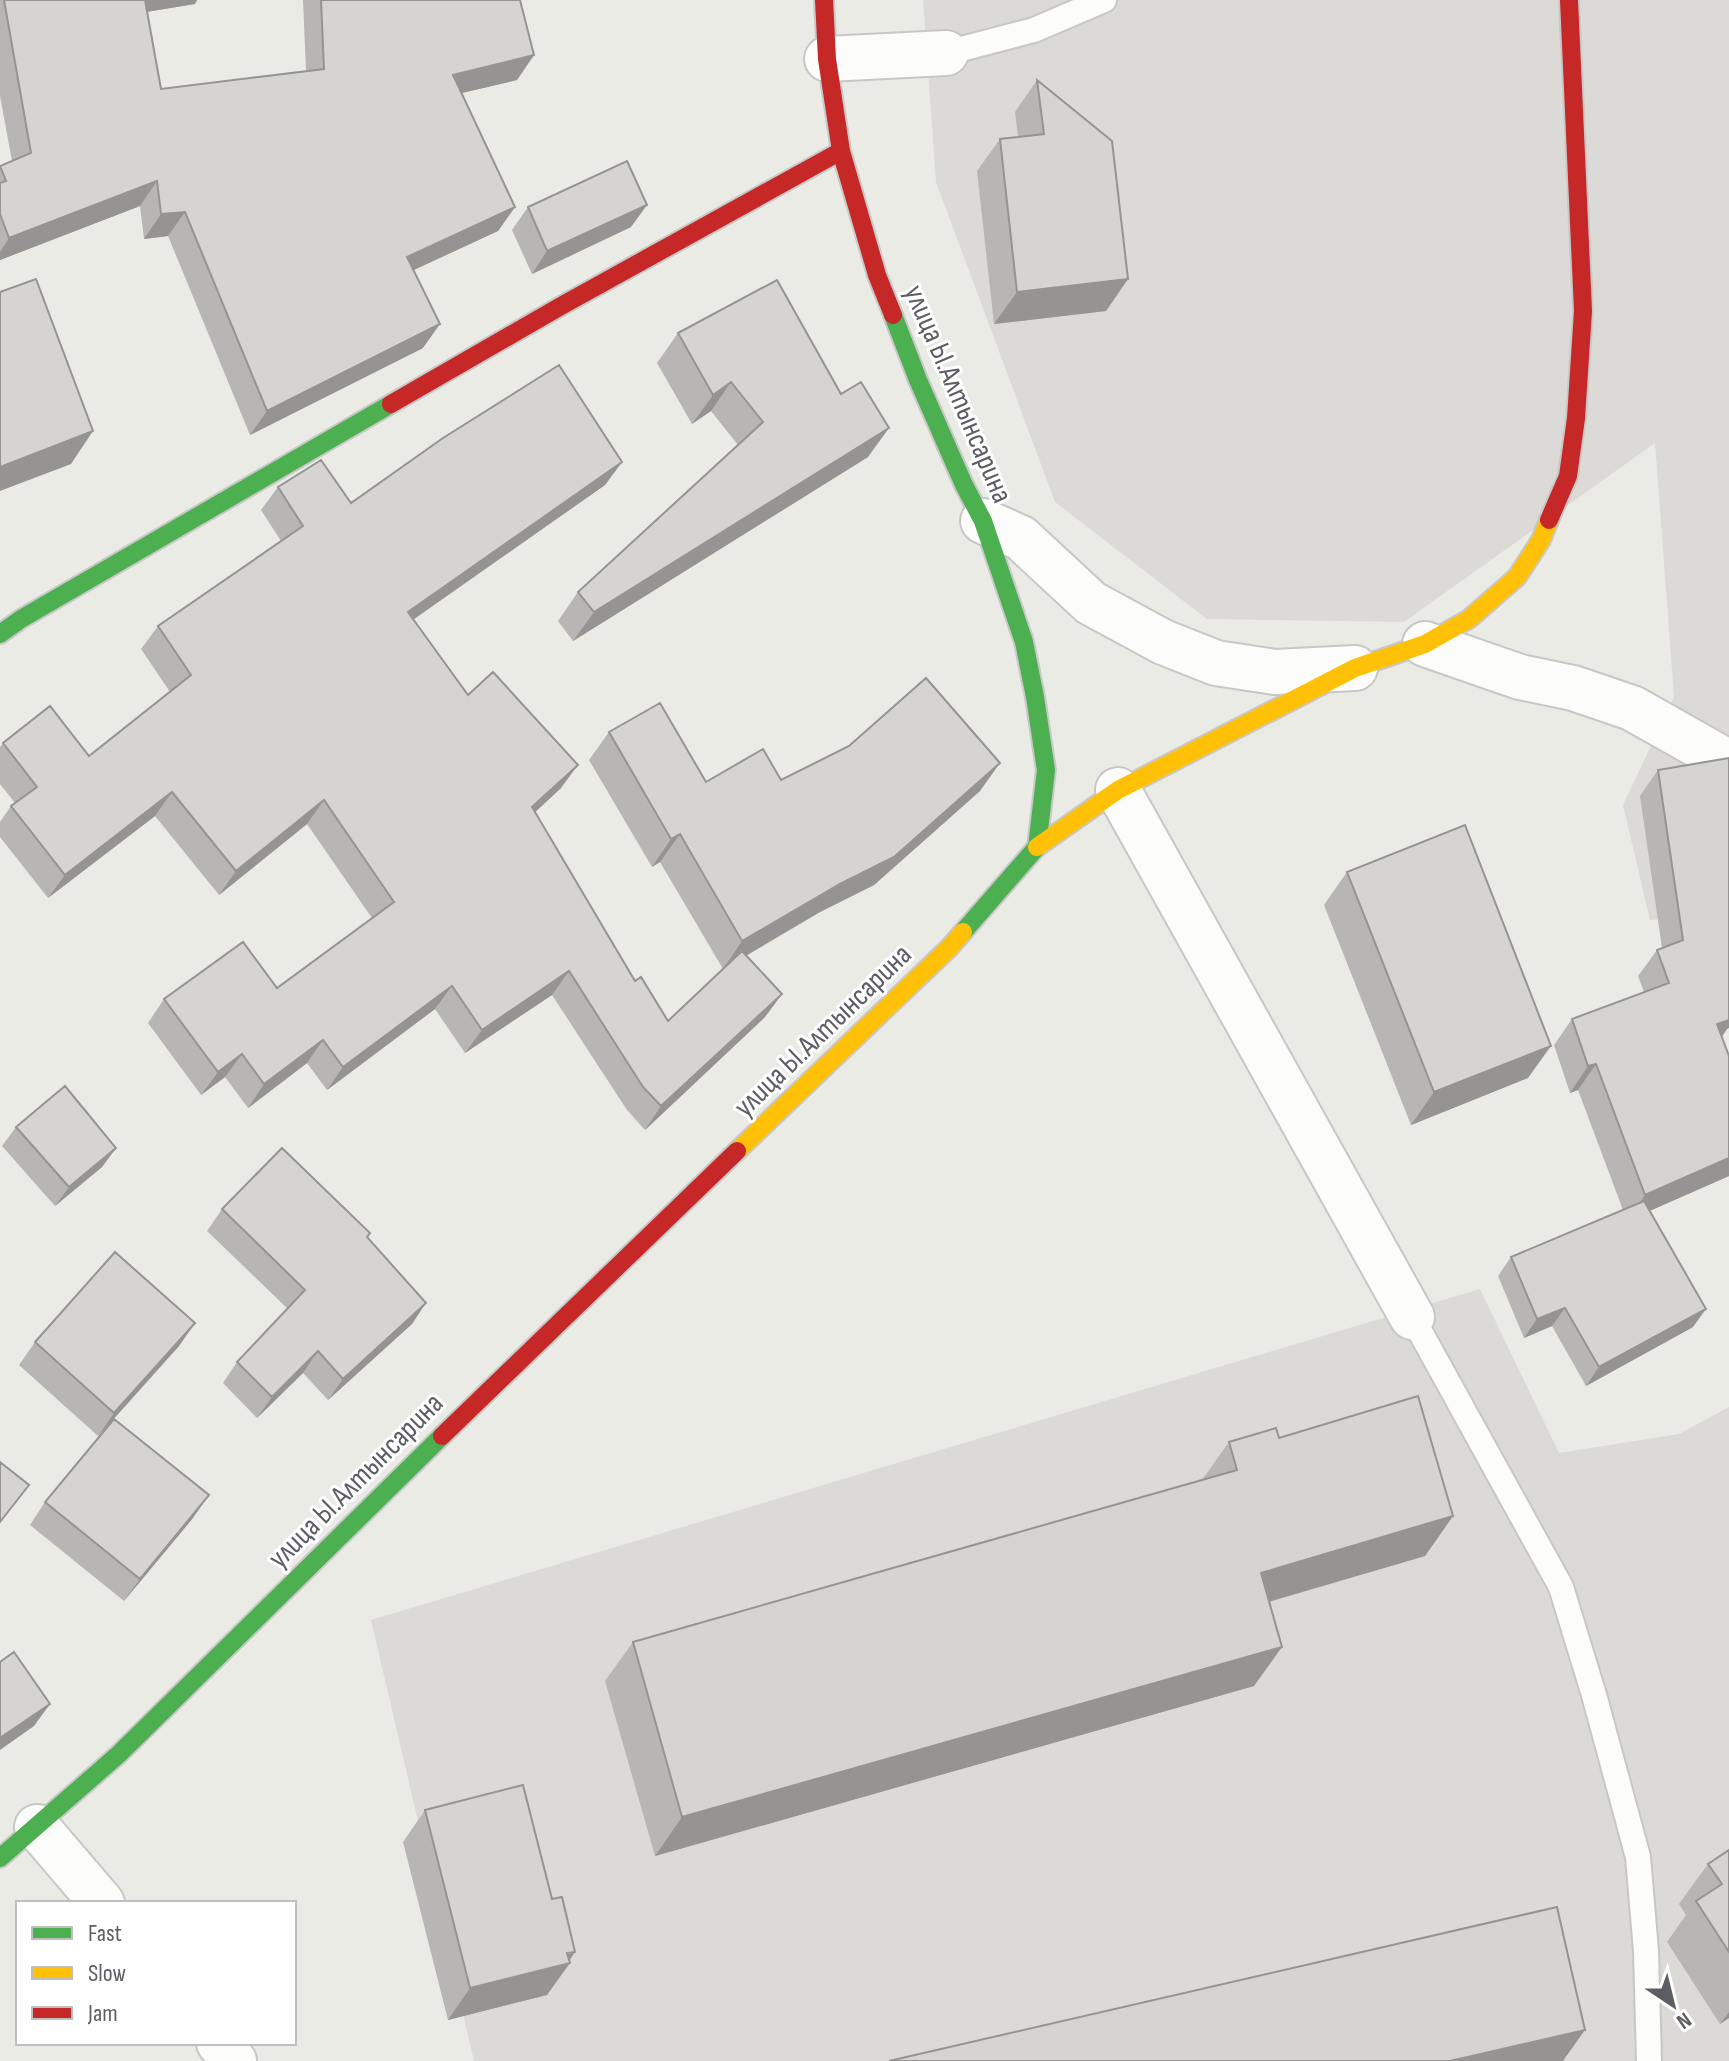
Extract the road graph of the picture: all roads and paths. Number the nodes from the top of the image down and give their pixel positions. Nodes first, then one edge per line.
1 (824, 0) edge
2 (1104, 0) edge
3 (1569, 0) edge
4 (946, 53) joint
5 (827, 59) junction
6 (841, 151) junction
7 (983, 521) junction
8 (0, 634) edge
9 (1425, 644) junction
10 (1355, 668) junction
11 (1729, 766) edge
12 (1118, 790) junction
13 (1037, 847) junction
14 (1412, 1317) joint
15 (37, 1827) junction
16 (0, 1858) edge
17 (100, 1901) edge
18 (221, 2045) edge
19 (234, 2061) edge
20 (1649, 2061) edge

1 - 5 street, улица Ы.Алтынсарина
2 - 4 lane
3 - 9 street
4 - 5 street
5 - 6 street, улица Ы.Алтынсарина
6 - 7 street, улица Ы.Алтынсарина
6 - 8 street
7 - 10 street
7 - 13 street, улица Ы.Алтынсарина
9 - 10 street
9 - 11 street
10 - 12 street
12 - 13 street
12 - 14 street
13 - 15 street, улица Ы.Алтынсарина
14 - 20 lane
15 - 16 street, улица Ы.Алтынсарина
15 - 17 street
18 - 19 street

